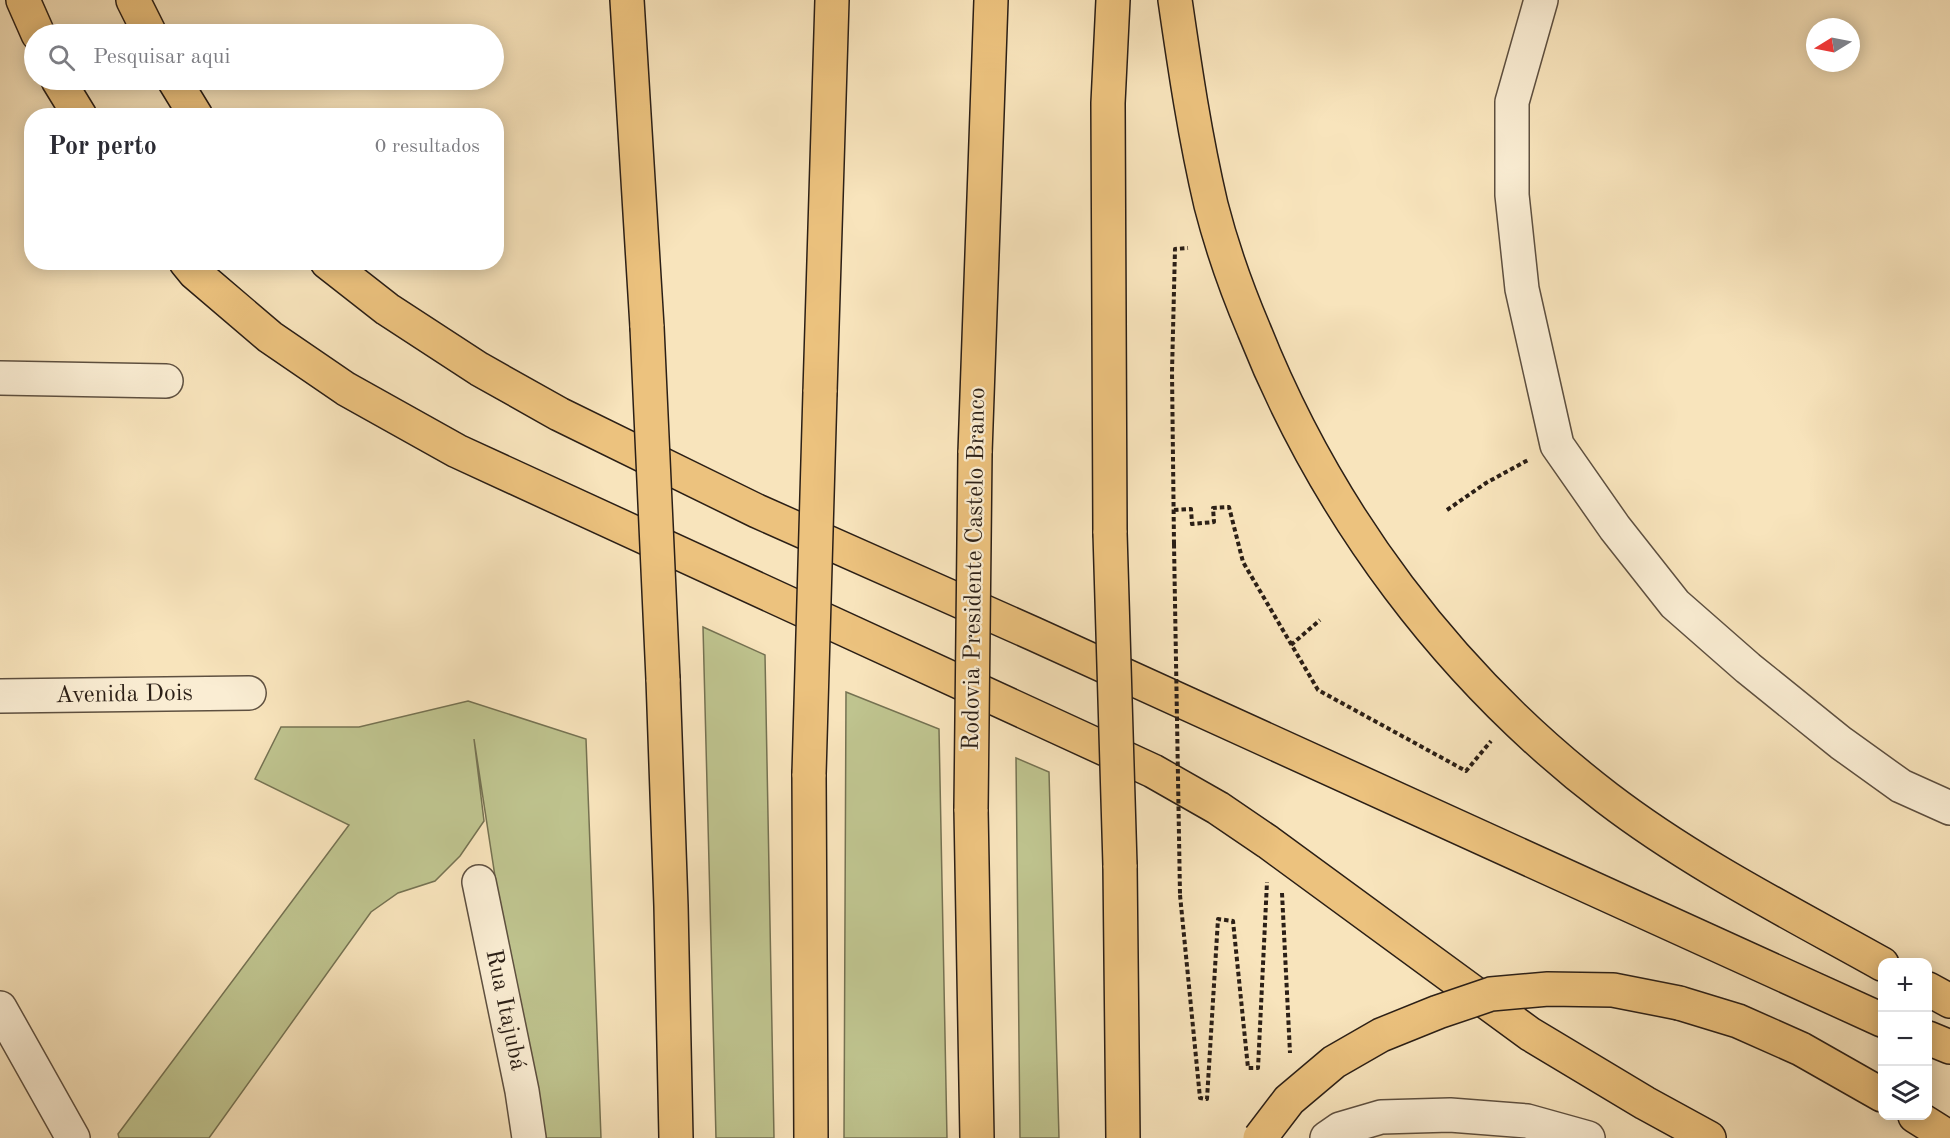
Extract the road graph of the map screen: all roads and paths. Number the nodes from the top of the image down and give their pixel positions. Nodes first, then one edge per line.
1 (23, 0) edge
2 (133, 0) edge
3 (619, 0) edge
4 (627, 0) edge
5 (636, 0) edge
6 (831, 0) edge
7 (991, 0) edge
8 (1113, 0) edge
9 (1175, 0) edge
10 (1541, 0) edge
11 (34, 24) edge
12 (145, 24) edge
13 (630, 59) junction
14 (64, 90) edge
15 (180, 90) edge
16 (75, 108) edge
17 (191, 108) edge
18 (1194, 248) dead end
19 (193, 270) edge
20 (337, 270) edge
21 (0, 378) edge
22 (166, 381) dead end
23 (1557, 445) junction
24 (1174, 510) junction
25 (1447, 510) dead end
26 (1320, 620) dead end
27 (1291, 645) junction
28 (249, 693) dead end
29 (5, 697) edge
30 (1494, 737) dead end
31 (1950, 808) edge
32 (479, 882) dead end
33 (1274, 883) dead end
34 (1282, 888) dead end
35 (1878, 962) edge
36 (1932, 991) edge
37 (1950, 1001) edge
38 (0, 1008) edge
39 (1878, 1018) edge
40 (1932, 1040) edge
41 (1950, 1047) edge
42 (1290, 1054) dead end
43 (1878, 1093) edge
44 (1921, 1120) edge
45 (73, 1138) edge
46 (529, 1138) edge
47 (676, 1138) edge
48 (811, 1138) edge
49 (977, 1138) edge
50 (1123, 1138) edge
51 (1260, 1138) edge
52 (1327, 1138) edge
53 (1588, 1138) edge
54 (1709, 1138) edge
55 (1950, 1138) edge

1 - 11 highway
2 - 12 highway
3 - 13 highway
4 - 13 highway
5 - 13 highway
6 - 48 highway, bridge
7 - 49 highway, Rodovia Presidente Castelo Branco, bridge
8 - 50 highway, bridge
9 - 35 highway
10 - 23 street
13 - 47 highway, bridge
14 - 16 highway
15 - 17 highway
18 - 24 path
19 - 54 highway
20 - 39 highway
21 - 22 street
23 - 25 path
23 - 31 street
24 - 27 path
24 - 33 path, bridge
26 - 27 path
27 - 30 path
28 - 29 street, Avenida Dois
32 - 46 street, Rua Itajubá
34 - 42 path
36 - 37 highway
38 - 45 street
40 - 41 highway
43 - 51 highway, bridge
44 - 55 highway
52 - 53 street

